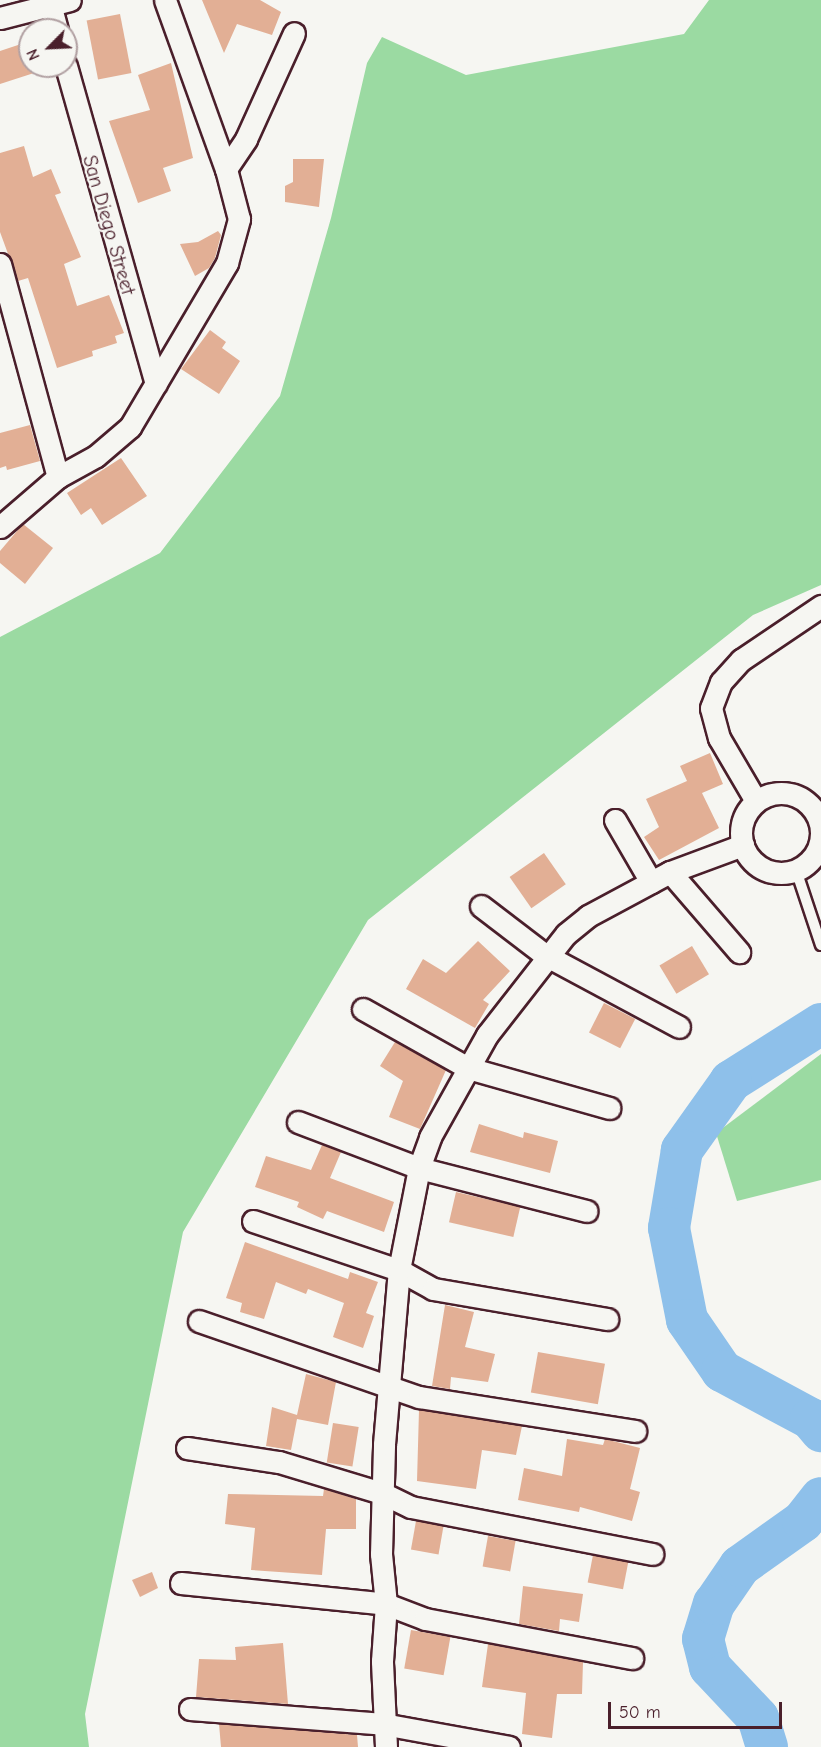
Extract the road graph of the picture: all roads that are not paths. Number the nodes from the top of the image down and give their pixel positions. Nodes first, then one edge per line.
1 (165, 0) edge
2 (56, 1) edge
3 (0, 18) edge
4 (57, 18) edge
5 (294, 33) dead end
6 (69, 78) edge
7 (226, 169) junction
8 (0, 264) edge
9 (156, 383) junction
10 (58, 477) junction
11 (0, 527) edge
12 (821, 606) edge
13 (756, 801) junction
14 (615, 820) dead end
15 (820, 841) edge
16 (743, 845) junction
17 (795, 870) junction
18 (670, 872) junction
19 (651, 882) junction
20 (481, 906) dead end
21 (821, 945) edge
22 (739, 952) dead end
23 (545, 955) junction
24 (363, 1009) dead end
25 (679, 1027) dead end
26 (468, 1068) junction
27 (609, 1108) dead end
28 (298, 1122) dead end
29 (419, 1168) junction
30 (587, 1211) dead end
31 (253, 1221) dead end
32 (399, 1270) junction
33 (607, 1319) dead end
34 (200, 1321) dead end
35 (389, 1384) junction
36 (635, 1431) dead end
37 (187, 1448) dead end
38 (382, 1493) junction
39 (652, 1554) dead end
40 (181, 1583) dead end
41 (386, 1604) junction
42 (632, 1658) dead end
43 (190, 1709) dead end
44 (383, 1724) junction
45 (386, 1747) edge
46 (509, 1747) edge

1 - 7 street
2 - 3 street
2 - 4 street
5 - 7 street
6 - 9 street, San Diego Street
7 - 9 street
8 - 10 street
9 - 10 street
10 - 11 street
12 - 13 street
13 - 15 street
13 - 16 street
14 - 19 street
15 - 17 street
16 - 17 street
16 - 18 street
17 - 21 lane
18 - 19 street
18 - 22 street
19 - 23 street
20 - 23 street
23 - 25 street
23 - 26 street
24 - 26 street
26 - 27 street
26 - 29 street
28 - 29 street
29 - 30 street
29 - 32 street
31 - 32 street
32 - 33 street
32 - 35 street
34 - 35 street
35 - 36 street
35 - 38 street
37 - 38 street
38 - 39 street
38 - 41 street
40 - 41 street
41 - 42 street
41 - 44 street
43 - 44 street
44 - 45 street
44 - 46 street

